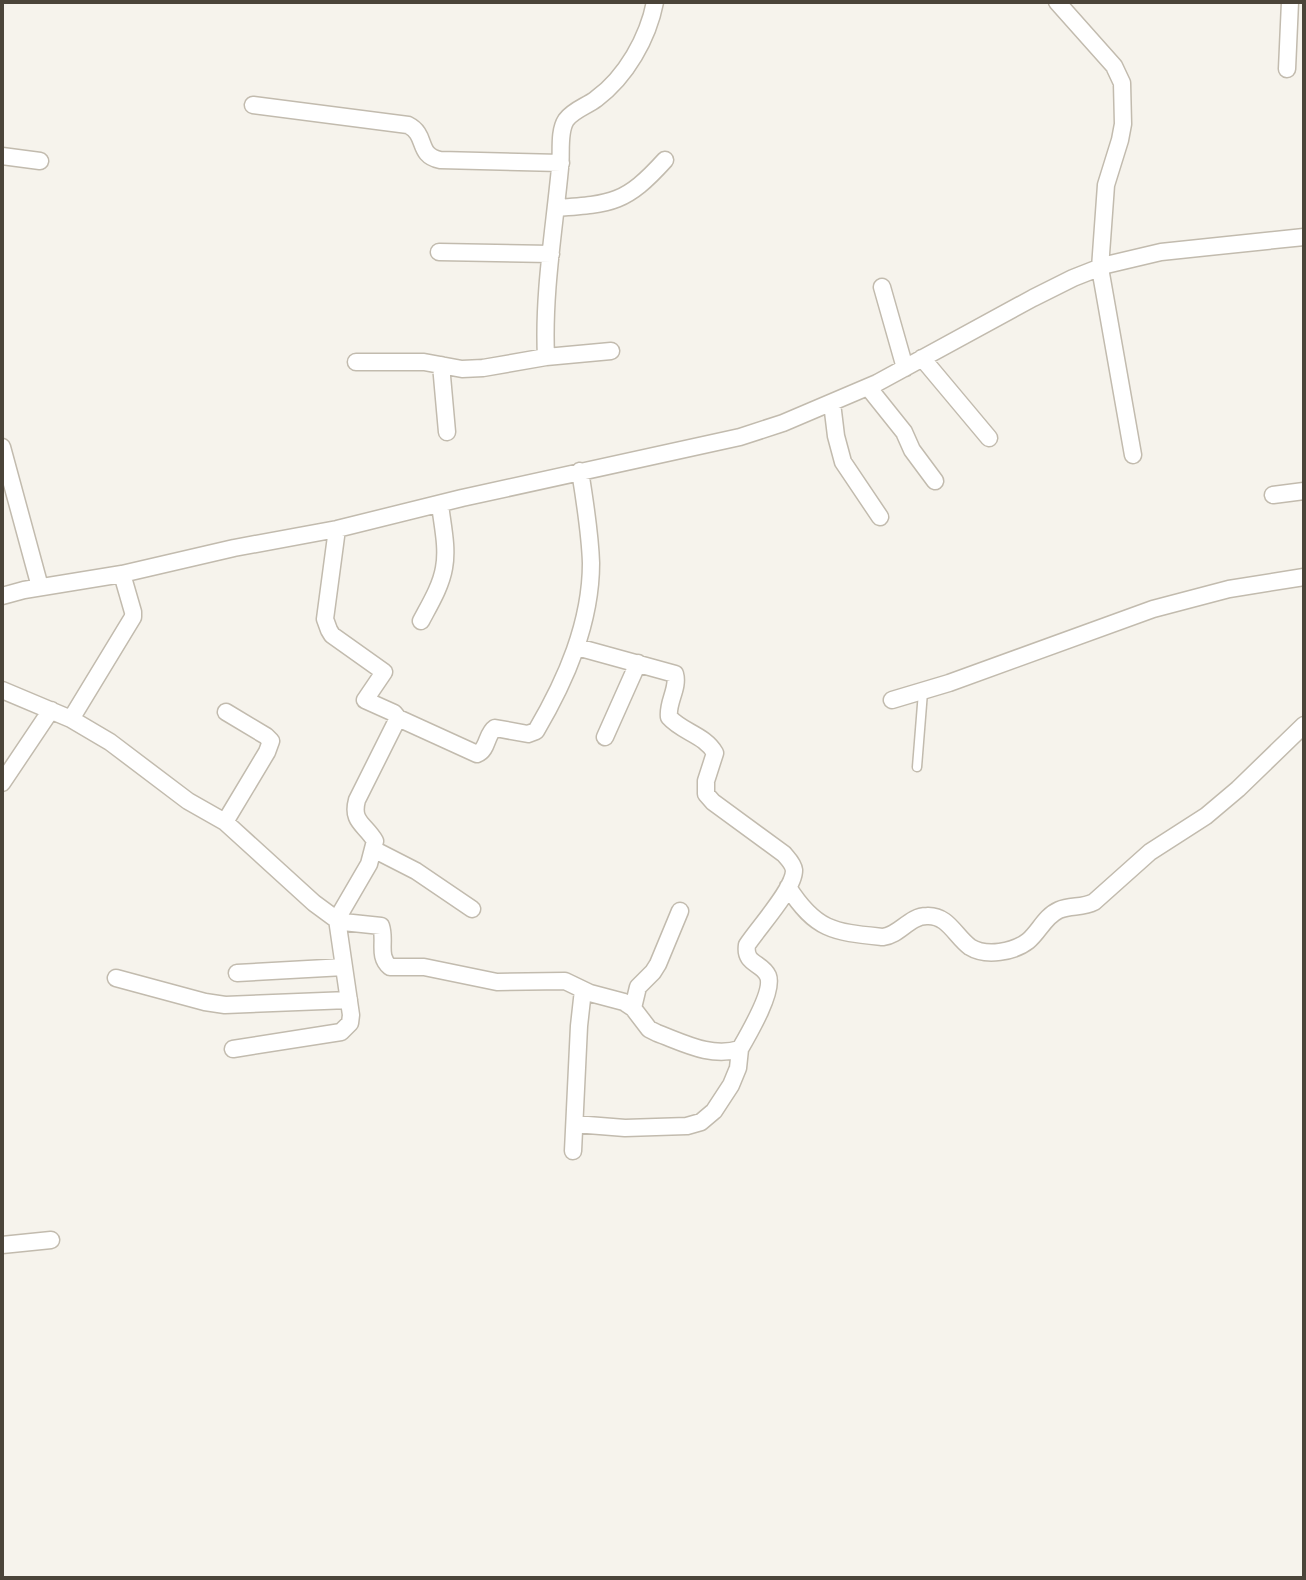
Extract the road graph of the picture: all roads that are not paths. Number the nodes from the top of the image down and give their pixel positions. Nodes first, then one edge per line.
1 (655, 2) edge
2 (1057, 2) edge
3 (1290, 2) edge
4 (1287, 69) dead end
5 (253, 105) dead end
6 (2, 156) edge
7 (665, 160) dead end
8 (40, 161) dead end
9 (561, 163) junction
10 (556, 208) junction
11 (1304, 237) edge
12 (439, 252) dead end
13 (551, 254) junction
14 (1100, 268) junction
15 (882, 287) dead end
16 (611, 351) dead end
17 (546, 357) junction
18 (922, 358) junction
19 (356, 362) dead end
20 (441, 365) junction
21 (905, 368) junction
22 (868, 387) junction
23 (832, 403) junction
24 (447, 432) dead end
25 (989, 438) dead end
26 (2, 447) edge
27 (1133, 455) dead end
28 (580, 471) junction
29 (935, 481) dead end
30 (1304, 491) edge
31 (1273, 495) dead end
32 (440, 504) junction
33 (880, 517) dead end
34 (337, 529) junction
35 (122, 574) junction
36 (1304, 577) edge
37 (40, 587) junction
38 (2, 596) edge
39 (421, 621) dead end
40 (577, 647) junction
41 (638, 663) junction
42 (2, 690) edge
43 (923, 691) junction
44 (892, 700) dead end
45 (51, 710) junction
46 (226, 712) dead end
47 (398, 718) junction
48 (71, 719) junction
49 (1303, 726) edge
50 (605, 737) dead end
51 (917, 767) dead end
52 (2, 783) edge
53 (225, 822) junction
54 (373, 849) junction
55 (788, 887) junction
56 (472, 909) dead end
57 (680, 911) dead end
58 (337, 919) junction
59 (344, 967) junction
60 (237, 973) dead end
61 (116, 978) dead end
62 (583, 990) junction
63 (349, 1000) junction
64 (633, 1008) junction
65 (233, 1049) dead end
66 (740, 1049) junction
67 (575, 1124) junction
68 (573, 1151) dead end
69 (51, 1240) dead end
70 (2, 1245) edge

1 - 9 street
2 - 14 street
3 - 4 street
5 - 9 street
6 - 8 street
7 - 10 street
9 - 10 street
10 - 13 street
11 - 14 street
12 - 13 street
13 - 17 street
14 - 18 street
14 - 27 street
15 - 21 street
16 - 17 street
17 - 20 street
18 - 21 street
18 - 25 street
19 - 20 street
20 - 24 street
21 - 22 street
22 - 23 street
22 - 29 street
23 - 28 street
23 - 33 street
26 - 37 street
28 - 32 street
28 - 40 street
30 - 31 street
32 - 34 street
32 - 39 street
34 - 35 street
34 - 47 street
35 - 37 street
35 - 48 street
36 - 43 street
37 - 38 street
40 - 41 street
40 - 47 street
41 - 50 street
41 - 55 street
42 - 45 street
43 - 44 street
43 - 51 lane
45 - 48 street
45 - 52 street
46 - 53 street
47 - 54 street
48 - 53 street
49 - 55 street
53 - 58 street
54 - 56 street
54 - 58 street
55 - 66 street
57 - 64 street
58 - 59 street
58 - 62 street
59 - 60 street
59 - 63 street
61 - 63 street
62 - 64 street
62 - 67 street
63 - 65 street
64 - 66 street
66 - 67 street
67 - 68 street
69 - 70 street

